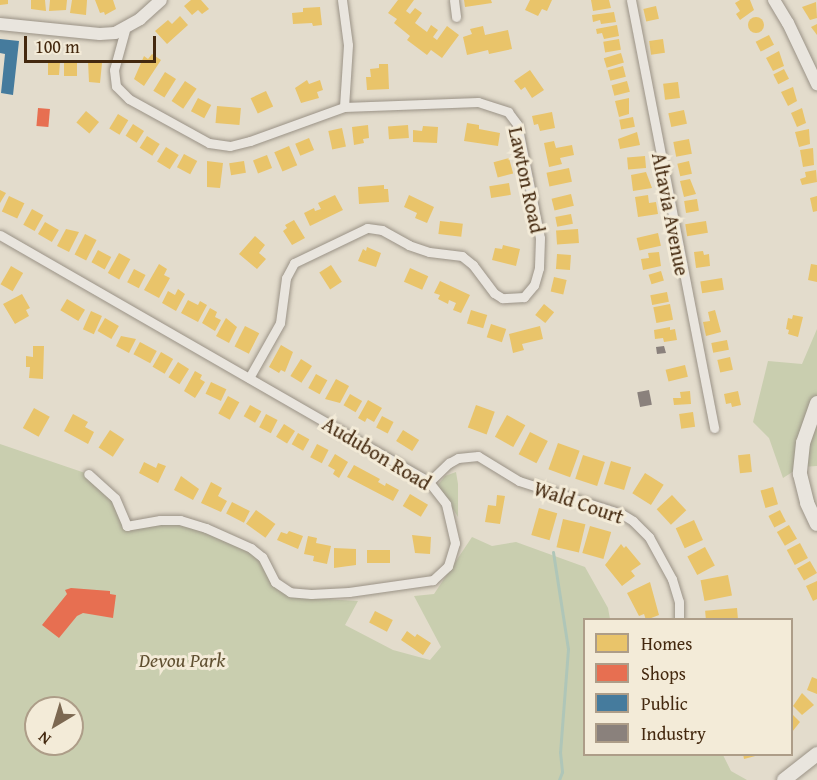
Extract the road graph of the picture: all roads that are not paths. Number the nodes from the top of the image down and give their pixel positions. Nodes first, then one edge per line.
1 (161, 0) edge
2 (342, 0) edge
3 (454, 0) edge
4 (631, 0) edge
5 (774, 0) edge
6 (456, 17) dead end
7 (0, 24) edge
8 (124, 30) junction
9 (817, 84) edge
10 (344, 107) junction
11 (0, 235) edge
12 (249, 378) junction
13 (817, 403) edge
14 (714, 428) dead end
15 (88, 474) dead end
16 (429, 482) junction
17 (817, 524) edge
18 (679, 618) edge
19 (817, 754) edge
20 (784, 780) edge

1 - 8 street
2 - 10 street
3 - 6 street
4 - 14 street, Altavia Avenue
5 - 9 street
7 - 8 street
8 - 10 street, Lawton Road
10 - 12 street, Lawton Road
11 - 12 street, Audubon Road
12 - 16 street, Audubon Road
13 - 17 main road
15 - 16 street, Audubon Road
16 - 18 street, Wald Court
19 - 20 main road

